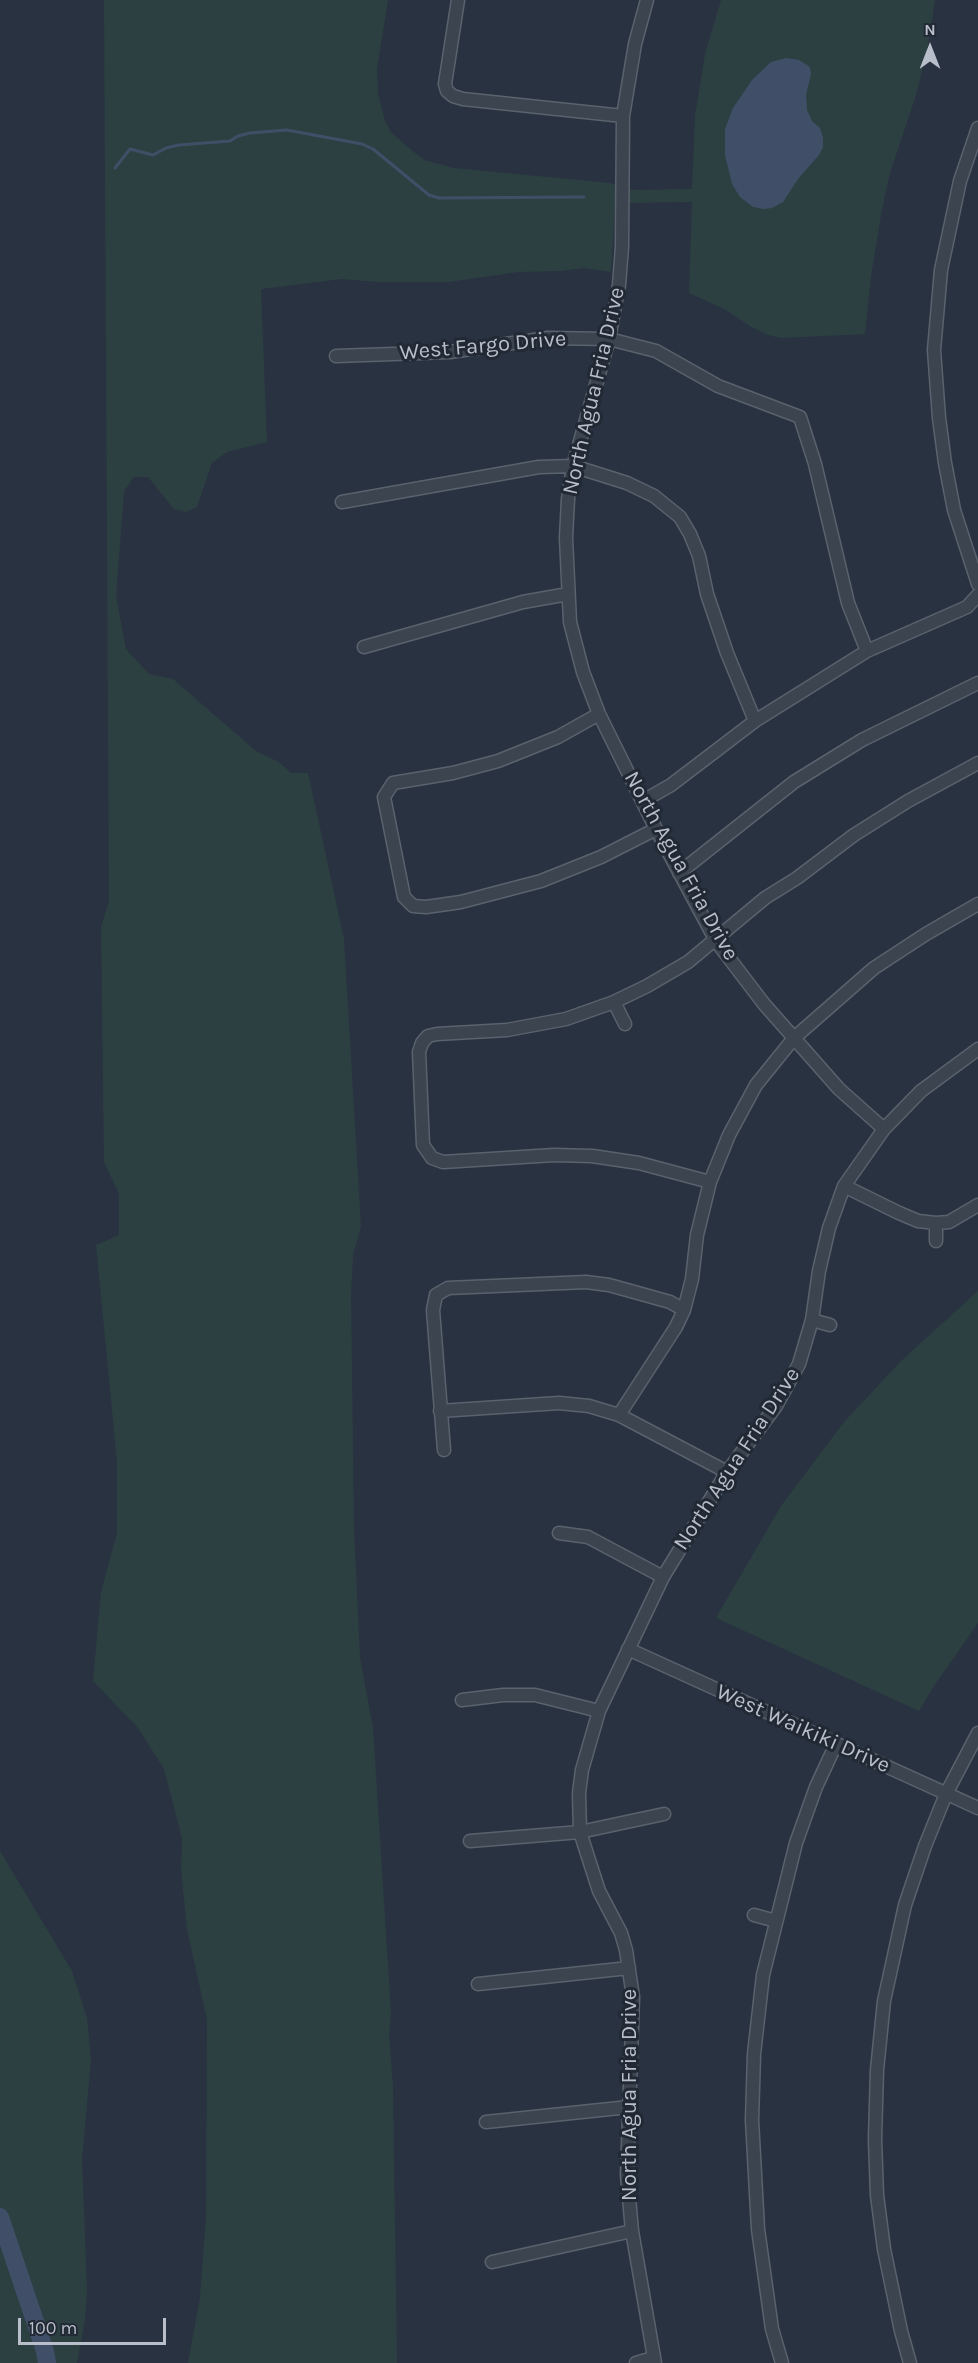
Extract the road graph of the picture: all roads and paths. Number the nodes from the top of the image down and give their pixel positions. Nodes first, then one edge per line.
1 (458, 0) edge
2 (647, 0) edge
3 (623, 116) junction
4 (978, 128) edge
5 (609, 339) junction
6 (336, 356) dead end
7 (573, 466) junction
8 (342, 502) dead end
9 (978, 584) edge
10 (568, 594) junction
11 (978, 595) edge
12 (364, 647) dead end
13 (867, 651) junction
14 (978, 683) edge
15 (600, 714) junction
16 (755, 721) junction
17 (978, 763) edge
18 (643, 801) junction
19 (656, 829) junction
20 (679, 873) junction
21 (978, 904) edge
22 (716, 941) junction
23 (614, 1002) junction
24 (625, 1024) dead end
25 (794, 1038) junction
26 (978, 1049) edge
27 (884, 1129) junction
28 (710, 1182) junction
29 (844, 1186) junction
30 (978, 1205) edge
31 (936, 1223) junction
32 (936, 1241) dead end
33 (684, 1310) junction
34 (813, 1320) junction
35 (830, 1325) dead end
36 (440, 1411) junction
37 (619, 1415) junction
38 (444, 1450) dead end
39 (727, 1472) junction
40 (559, 1533) dead end
41 (663, 1577) junction
42 (628, 1649) junction
43 (462, 1700) dead end
44 (599, 1711) junction
45 (978, 1733) edge
46 (836, 1744) junction
47 (946, 1794) junction
48 (978, 1808) edge
49 (664, 1814) dead end
50 (580, 1832) junction
51 (470, 1841) dead end
52 (754, 1915) dead end
53 (776, 1921) junction
54 (629, 1968) junction
55 (478, 1984) dead end
56 (629, 2107) junction
57 (486, 2121) dead end
58 (632, 2231) junction
59 (492, 2262) dead end
60 (654, 2360) edge
61 (636, 2363) edge
62 (782, 2363) edge
63 (910, 2363) edge

1 - 3 street
2 - 3 street, North Agua Fria Drive
3 - 5 street, North Agua Fria Drive
4 - 9 street
5 - 6 street, West Fargo Drive
5 - 7 street, North Agua Fria Drive
5 - 13 street, West Fargo Drive
7 - 8 street
7 - 10 street, North Agua Fria Drive
7 - 16 street
10 - 12 street
10 - 15 street, North Agua Fria Drive
11 - 13 street
13 - 16 street
14 - 20 street
15 - 18 street, North Agua Fria Drive
15 - 19 street
16 - 18 street
17 - 22 street
18 - 19 street, North Agua Fria Drive
19 - 20 street, North Agua Fria Drive
20 - 22 street, North Agua Fria Drive
21 - 25 street
22 - 23 street
22 - 25 street, North Agua Fria Drive
23 - 24 street
23 - 28 street
25 - 27 street, North Agua Fria Drive
25 - 28 street
26 - 27 street
27 - 29 street, North Agua Fria Drive
28 - 33 street
29 - 31 street
29 - 34 street, North Agua Fria Drive
30 - 31 street
31 - 32 street
33 - 36 street
33 - 37 street
34 - 35 street
34 - 39 street, North Agua Fria Drive
36 - 37 street
36 - 38 street
37 - 39 street
39 - 41 street, North Agua Fria Drive
40 - 41 street
41 - 42 street, North Agua Fria Drive
42 - 44 street, North Agua Fria Drive
42 - 46 street, West Waikiki Drive
43 - 44 street
44 - 50 street, North Agua Fria Drive
45 - 47 street
46 - 47 street, West Waikiki Drive
46 - 53 street
47 - 48 street, West Waikiki Drive
47 - 63 street
49 - 50 street
50 - 51 street
50 - 54 street, North Agua Fria Drive
52 - 53 street
53 - 62 street
54 - 55 street
54 - 56 street, North Agua Fria Drive
56 - 57 street
56 - 58 street, North Agua Fria Drive
58 - 59 street
58 - 60 street, North Agua Fria Drive
60 - 61 street

